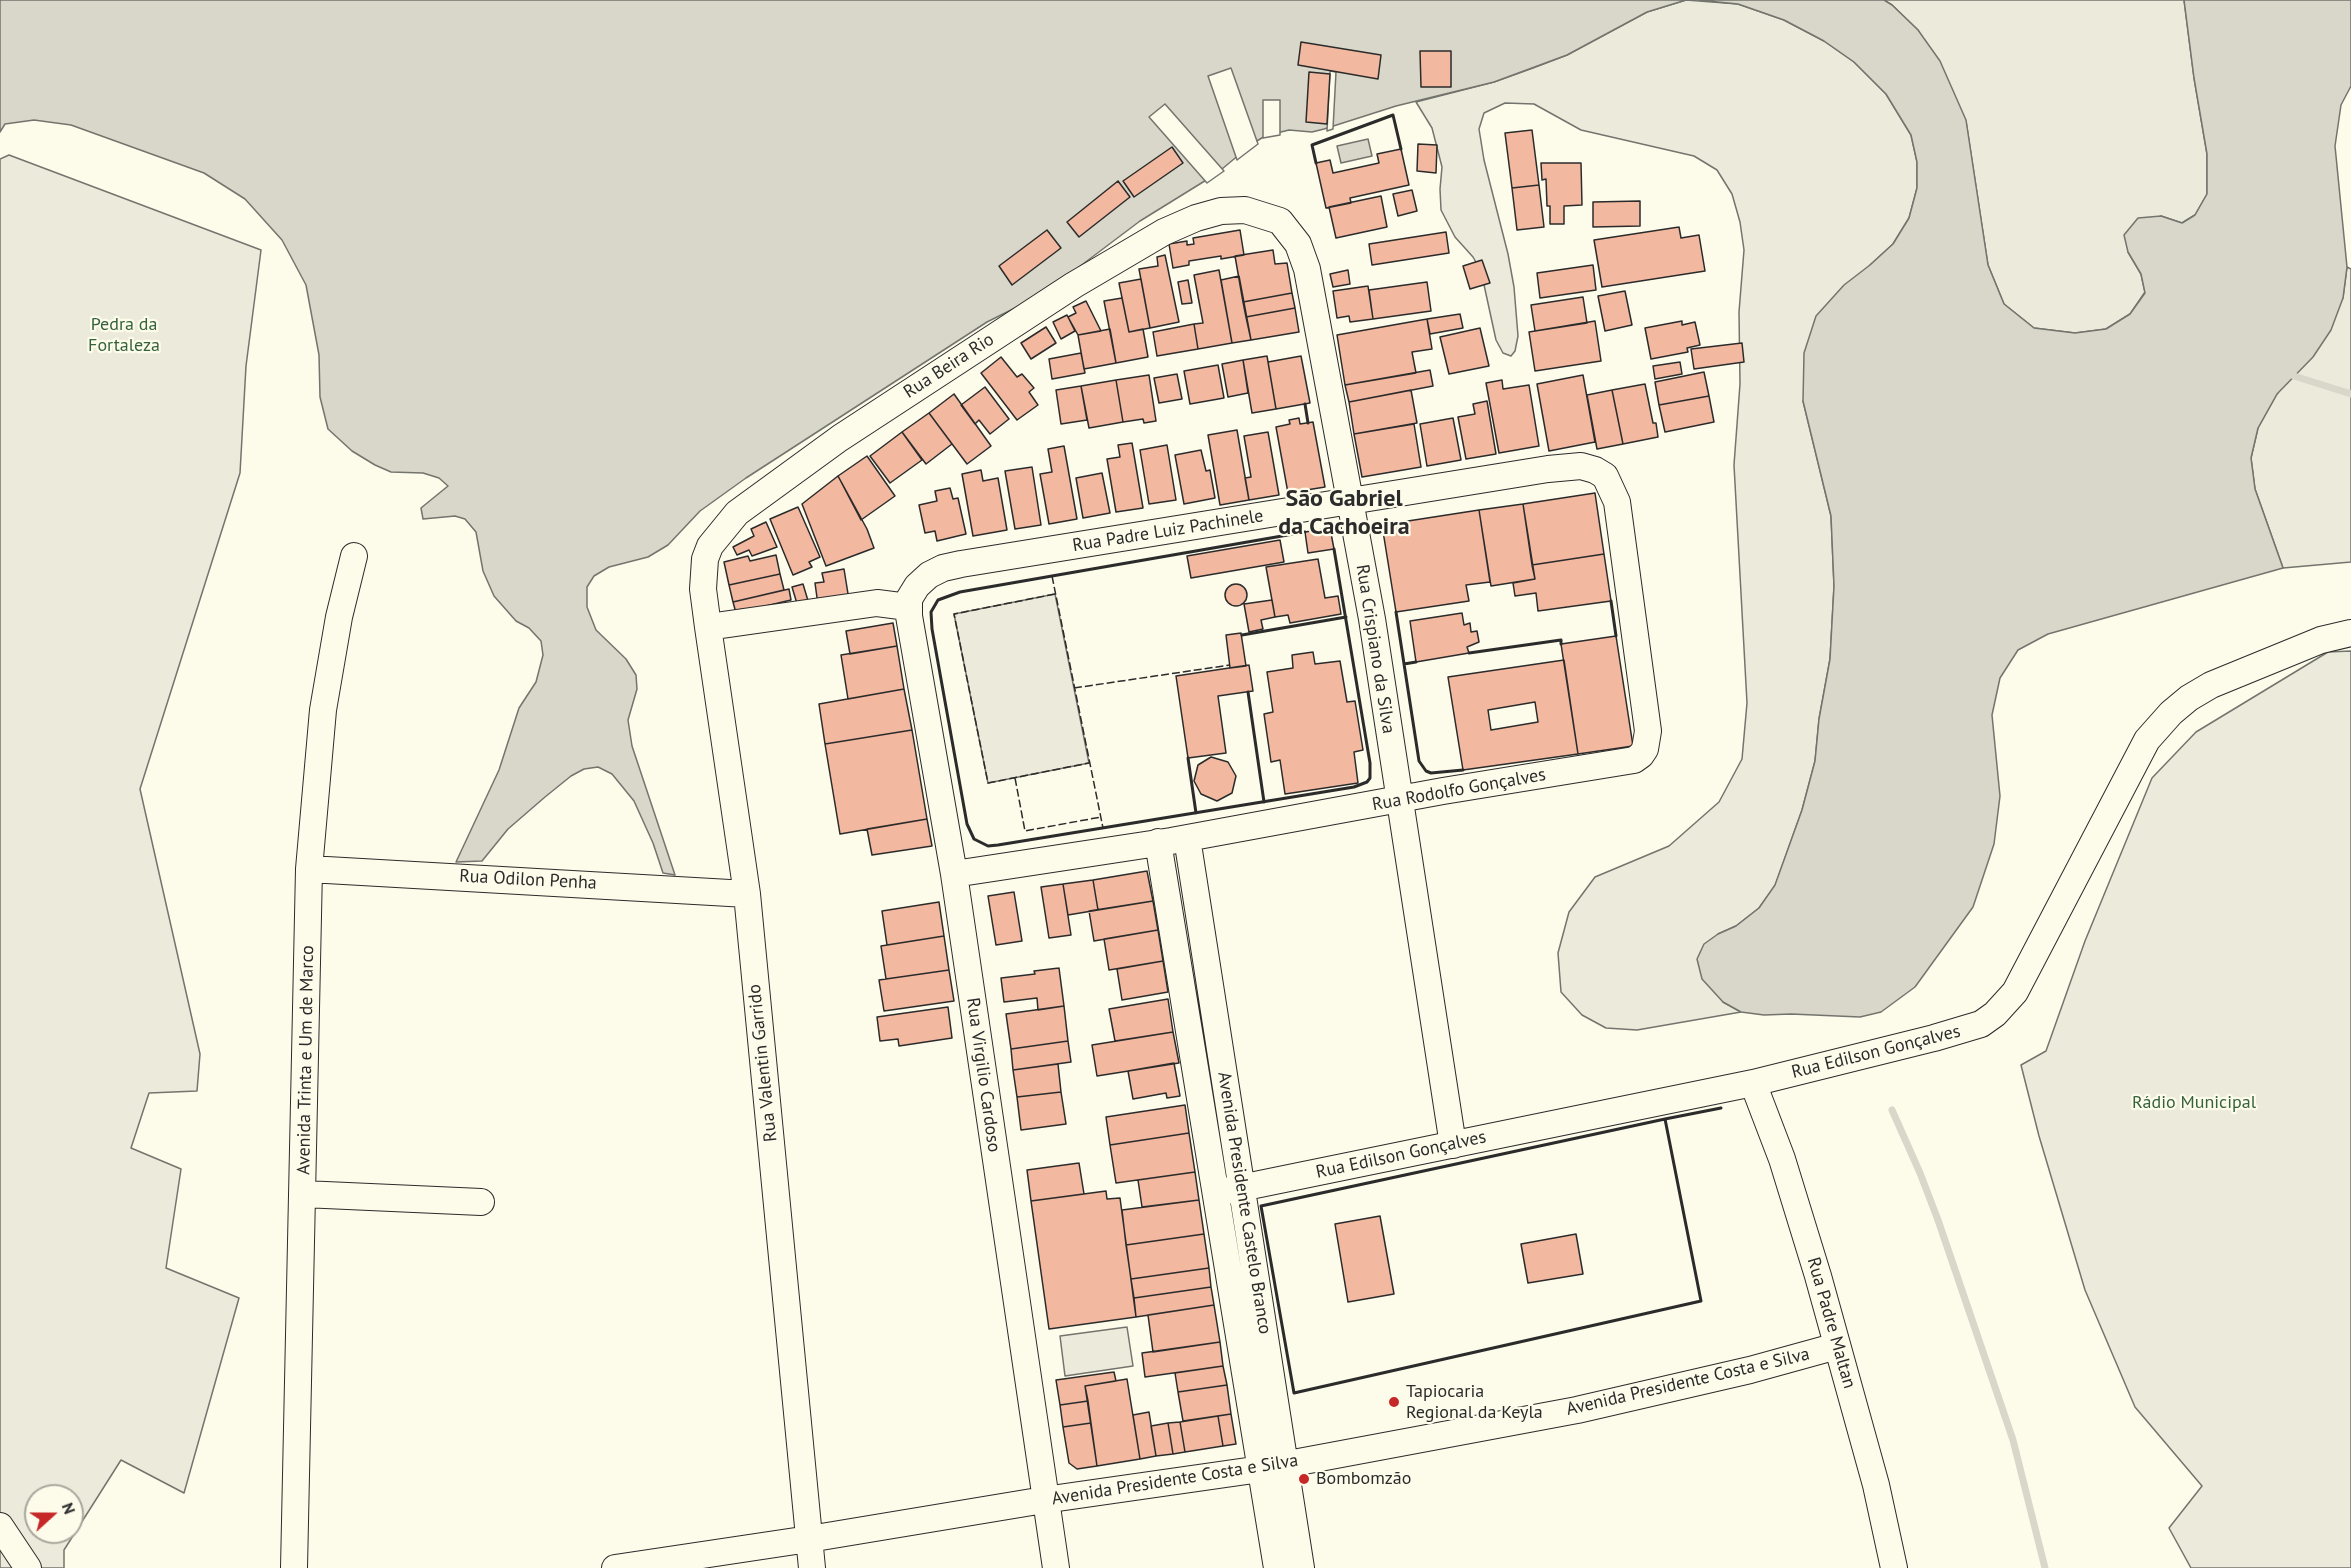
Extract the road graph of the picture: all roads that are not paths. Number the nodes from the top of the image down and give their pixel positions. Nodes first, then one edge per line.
1 (1221, 211) joint
2 (1566, 467) joint
3 (1350, 502) junction
4 (354, 556) dead end
5 (705, 560) joint
6 (913, 596) junction
7 (708, 627) junction
8 (2351, 633) edge
9 (1398, 800) junction
10 (1187, 838) junction
11 (1158, 842) junction
12 (309, 869) junction
13 (954, 874) junction
14 (747, 894) junction
15 (1753, 1083) junction
16 (1453, 1145) junction
17 (1242, 1188) junction
18 (1216, 1193) junction
19 (303, 1194) junction
20 (481, 1202) dead end
21 (1837, 1346) junction
22 (1273, 1466) junction
23 (1044, 1500) junction
24 (0, 1526) edge
25 (809, 1539) junction
26 (28, 1568) edge
27 (294, 1568) edge
28 (615, 1568) edge
29 (812, 1568) edge
30 (1056, 1568) edge
31 (1277, 1568) edge
32 (1301, 1568) edge
33 (1894, 1568) edge

1 - 3 street, Rua Crispiano da Silva
1 - 5 street, Rua Beira Rio
2 - 3 street, Rua Padre Luiz Pachinele
2 - 9 street, Rua Rodolfo Gonçalves
3 - 6 street, Rua Padre Luiz Pachinele
3 - 9 street, Rua Crispiano da Silva
4 - 12 street, Avenida Trinta e Um de Marco
5 - 7 street, Rua Valentin Garrido
6 - 7 street
6 - 13 street, Rua Virgilio Cardoso
7 - 14 street, Rua Valentin Garrido
8 - 15 street, Rua Edilson Gonçalves
9 - 10 street, Rua Rodolfo Gonçalves
9 - 16 street, Rua Crispiano da Silva
10 - 11 street, Rua Rodolfo Gonçalves
10 - 17 street, Avenida Presidente Castelo Branco
11 - 13 street, Rua Rodolfo Gonçalves
11 - 18 street, Avenida Presidente Castelo Branco
12 - 14 street, Rua Odilon Penha
12 - 19 street, Avenida Trinta e Um de Marco
13 - 23 street, Rua Virgilio Cardoso
14 - 25 street, Rua Valentin Garrido
15 - 16 street, Rua Edilson Gonçalves
15 - 21 street, Rua Padre Maltan
16 - 17 street, Rua Edilson Gonçalves
17 - 18 street, Rua Edilson Gonçalves
17 - 22 street, Avenida Presidente Castelo Branco
18 - 22 street, Avenida Presidente Castelo Branco
19 - 20 street
19 - 27 street, Avenida Trinta e Um de Marco
21 - 22 street, Avenida Presidente Costa e Silva
21 - 33 street, Rua Padre Maltan
22 - 23 street, Avenida Presidente Costa e Silva
22 - 31 street, Avenida Presidente Castelo Branco
22 - 32 street, Avenida Presidente Castelo Branco
23 - 25 street, Avenida Presidente Costa e Silva
23 - 30 street, Rua Virgilio Cardoso
24 - 26 street
25 - 28 street, Avenida Presidente Costa e Silva
25 - 29 street, Rua Valentin Garrido

